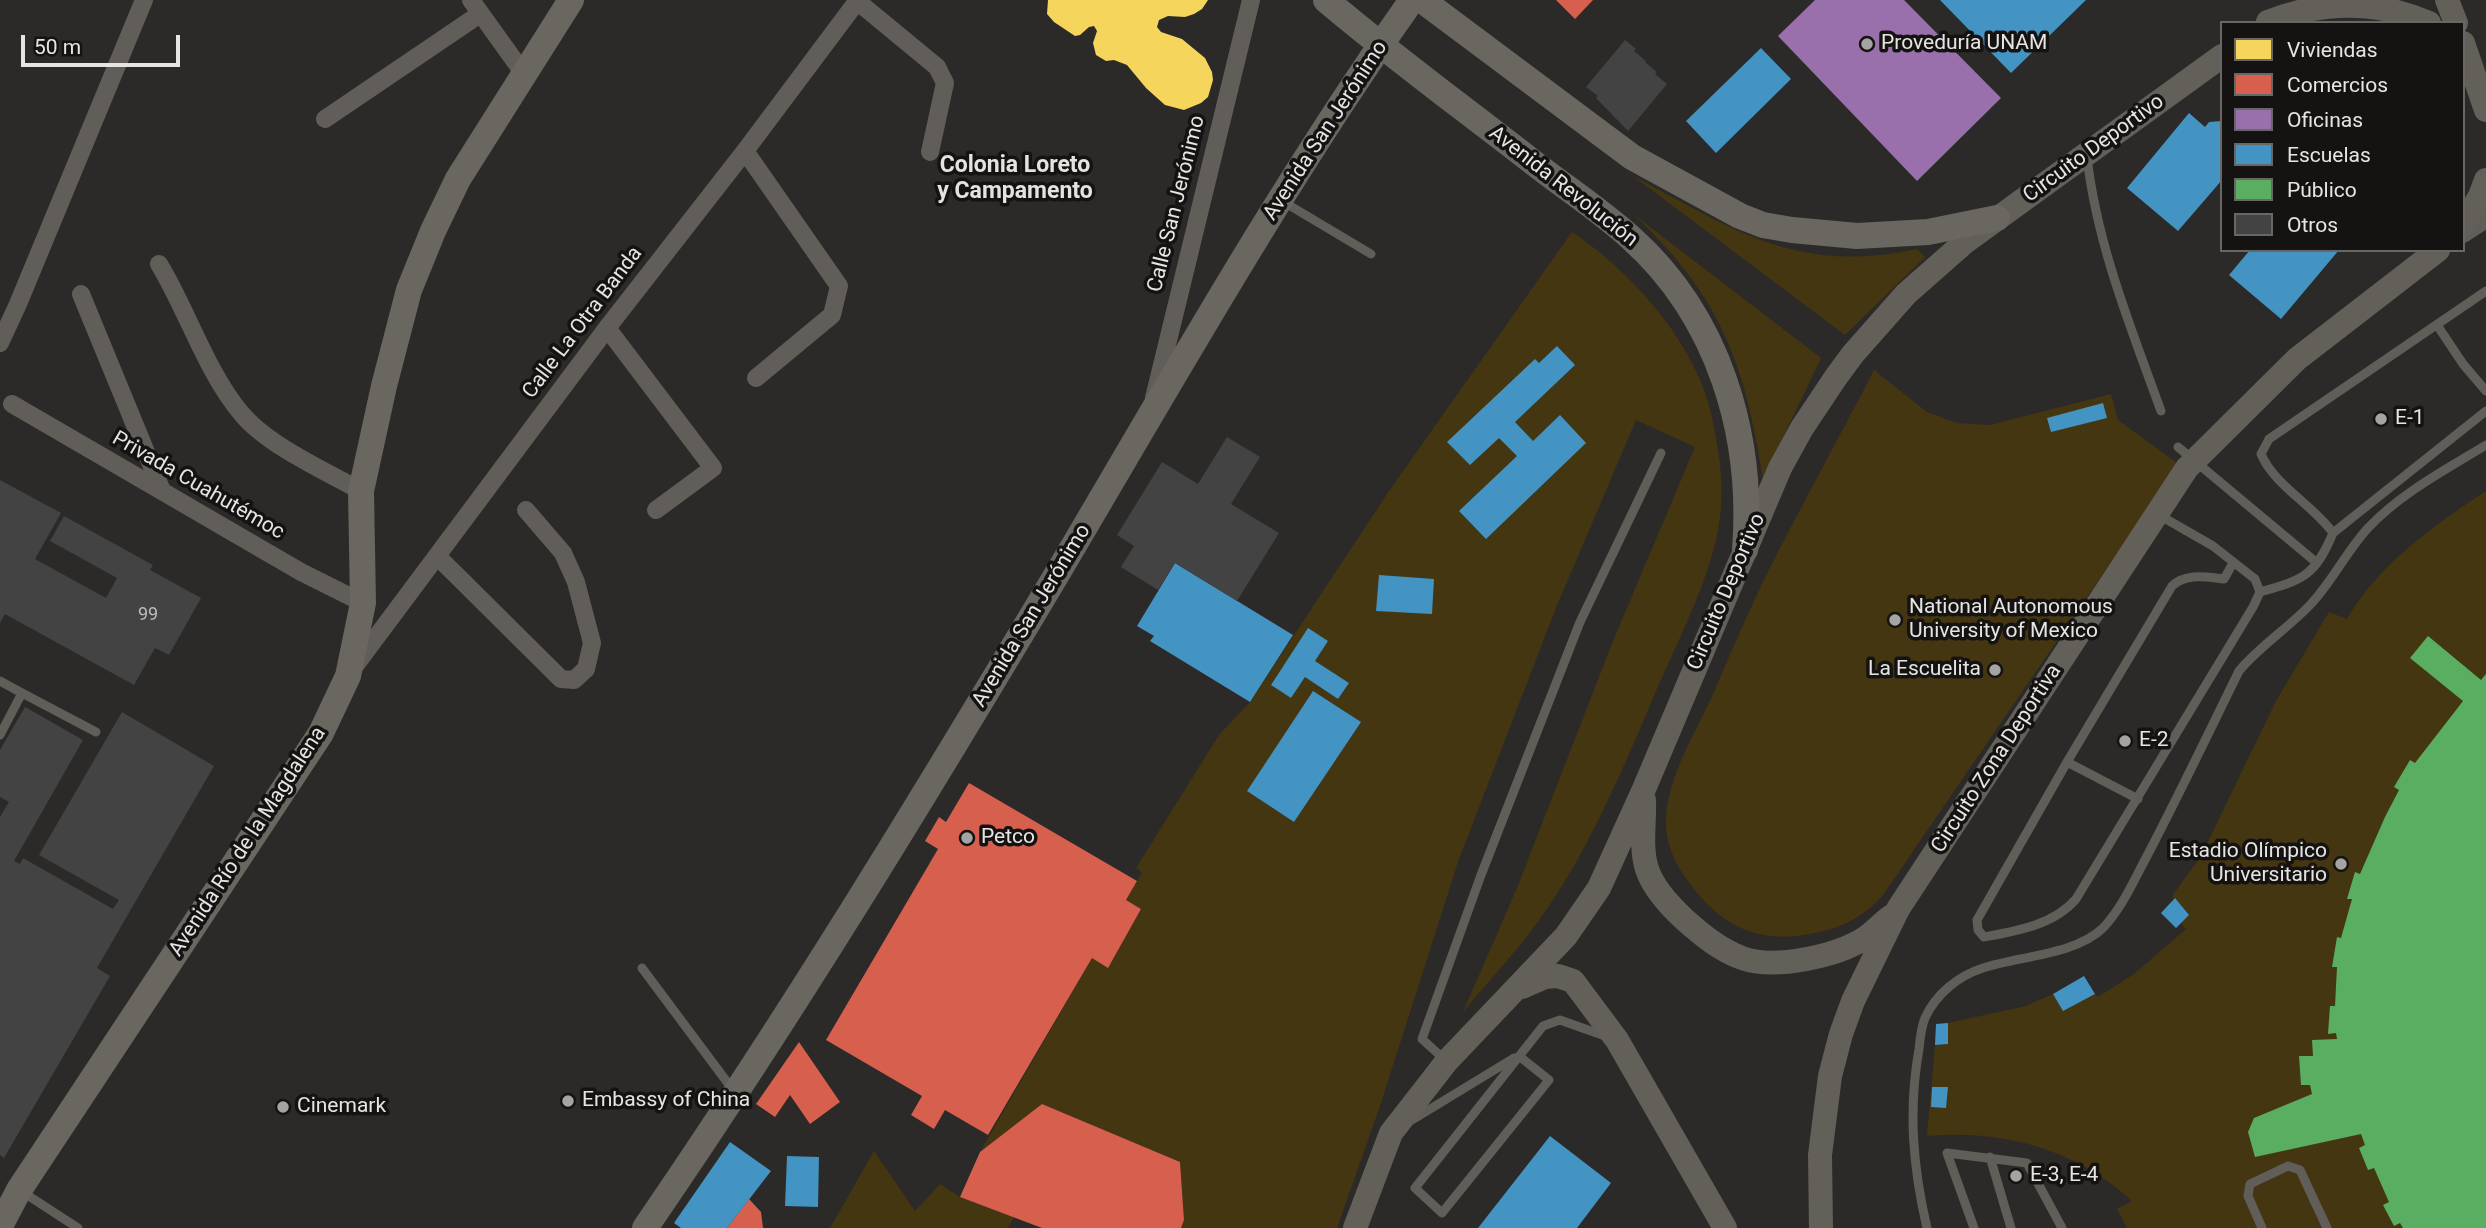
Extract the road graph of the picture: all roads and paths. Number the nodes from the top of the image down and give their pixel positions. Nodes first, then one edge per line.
1 (144, 0) edge
2 (571, 0) edge
3 (1251, 0) edge
4 (1326, 0) edge
5 (1412, 0) edge
6 (1422, 0) edge
7 (2291, 0) edge
8 (2447, 0) edge
9 (858, 1) edge
10 (476, 7) edge
11 (2269, 21) edge
12 (2271, 21) edge
13 (2424, 21) edge
14 (2455, 21) edge
15 (2465, 50) edge
16 (2220, 57) edge
17 (524, 75) junction
18 (2486, 110) edge
19 (325, 119) dead end
20 (745, 150) junction
21 (930, 152) dead end
22 (2087, 155) junction
23 (2486, 180) edge
24 (1280, 200) junction
25 (1997, 218) junction
26 (2486, 219) edge
27 (2465, 222) edge
28 (2465, 233) edge
29 (2437, 252) edge
30 (1371, 254) dead end
31 (159, 264) dead end
32 (2486, 290) edge
33 (81, 294) dead end
34 (2437, 325) junction
35 (607, 328) junction
36 (0, 343) edge
37 (756, 378) dead end
38 (2486, 391) edge
39 (12, 404) dead end
40 (2161, 411) dead end
41 (2486, 411) edge
42 (1148, 419) junction
43 (2486, 445) edge
44 (2178, 447) dead end
45 (1661, 453) dead end
46 (162, 491) junction
47 (361, 491) junction
48 (526, 510) dead end
49 (656, 510) dead end
50 (2158, 514) junction
51 (2333, 533) junction
52 (1745, 550) junction
53 (438, 556) junction
54 (2233, 563) junction
55 (2317, 563) junction
56 (2260, 592) junction
57 (363, 603) junction
58 (348, 676) junction
59 (0, 681) edge
60 (22, 693) junction
61 (96, 732) dead end
62 (0, 735) edge
63 (2067, 762) junction
64 (1644, 789) junction
65 (2138, 799) junction
66 (1898, 909) junction
67 (642, 968) dead end
68 (1515, 990) junction
69 (1617, 1040) junction
70 (1519, 1056) junction
71 (1447, 1061) junction
72 (737, 1094) junction
73 (1391, 1133) junction
74 (1990, 1157) junction
75 (19, 1191) junction
76 (0, 1226) edge
77 (78, 1228) edge
78 (645, 1228) edge
79 (1355, 1228) edge
80 (1725, 1228) edge
81 (1821, 1228) edge
82 (1927, 1228) edge
83 (1974, 1228) edge
84 (2011, 1228) edge
85 (2062, 1228) edge
86 (2262, 1228) edge
87 (2327, 1228) edge

1 - 36 street
2 - 17 main road, Avenida Río de la Magdalena
3 - 42 street, Calle San Jerónimo
4 - 52 main road, Avenida Revolución
5 - 24 main road, Avenida San Jerónimo
6 - 25 main road
7 - 11 street
8 - 14 street
9 - 20 street, Calle La Otra Banda
9 - 21 street
10 - 17 street
10 - 19 street
12 - 13 street
15 - 18 street
16 - 22 street, Circuito Deportivo
17 - 47 main road, Avenida Río de la Magdalena
20 - 35 street, Calle La Otra Banda
20 - 37 street
22 - 25 street, Circuito Deportivo
22 - 40 lane
23 - 27 street
24 - 30 lane
24 - 42 main road, Avenida San Jerónimo
25 - 52 street, Circuito Deportivo
26 - 28 street
29 - 50 street, Circuito Zona Deportiva
31 - 47 street
32 - 34 lane
33 - 46 street
34 - 38 lane
34 - 51 lane
35 - 49 street
35 - 53 street, Calle La Otra Banda
39 - 46 street, Privada Cuahutémoc
41 - 51 lane
42 - 72 main road, Avenida San Jerónimo
43 - 82 lane
44 - 55 lane
45 - 71 lane
46 - 57 street, Privada Cuahutémoc
47 - 57 main road, Avenida Río de la Magdalena
48 - 53 street
50 - 54 lane
50 - 66 street, Circuito Zona Deportiva
51 - 55 lane
52 - 64 street, Circuito Deportivo
53 - 58 street, Calle La Otra Banda
54 - 56 lane
54 - 63 lane
55 - 56 lane
56 - 65 lane
57 - 58 main road, Avenida Río de la Magdalena
58 - 75 main road, Avenida Río de la Magdalena
59 - 60 lane
60 - 61 lane
60 - 62 lane
63 - 65 lane
63 - 65 lane
64 - 66 street
64 - 68 street, Circuito Deportivo
66 - 81 street, Circuito Zona Deportiva
67 - 72 lane
68 - 69 street
68 - 71 street, Circuito Deportivo
69 - 70 lane
69 - 80 street
70 - 70 lane
70 - 73 lane
71 - 73 street, Circuito Deportivo
72 - 78 main road, Avenida San Jerónimo
73 - 79 street, Circuito Deportivo
74 - 83 lane
74 - 84 lane
74 - 85 lane
75 - 76 main road, Avenida Río de la Magdalena
75 - 77 lane
86 - 87 lane

